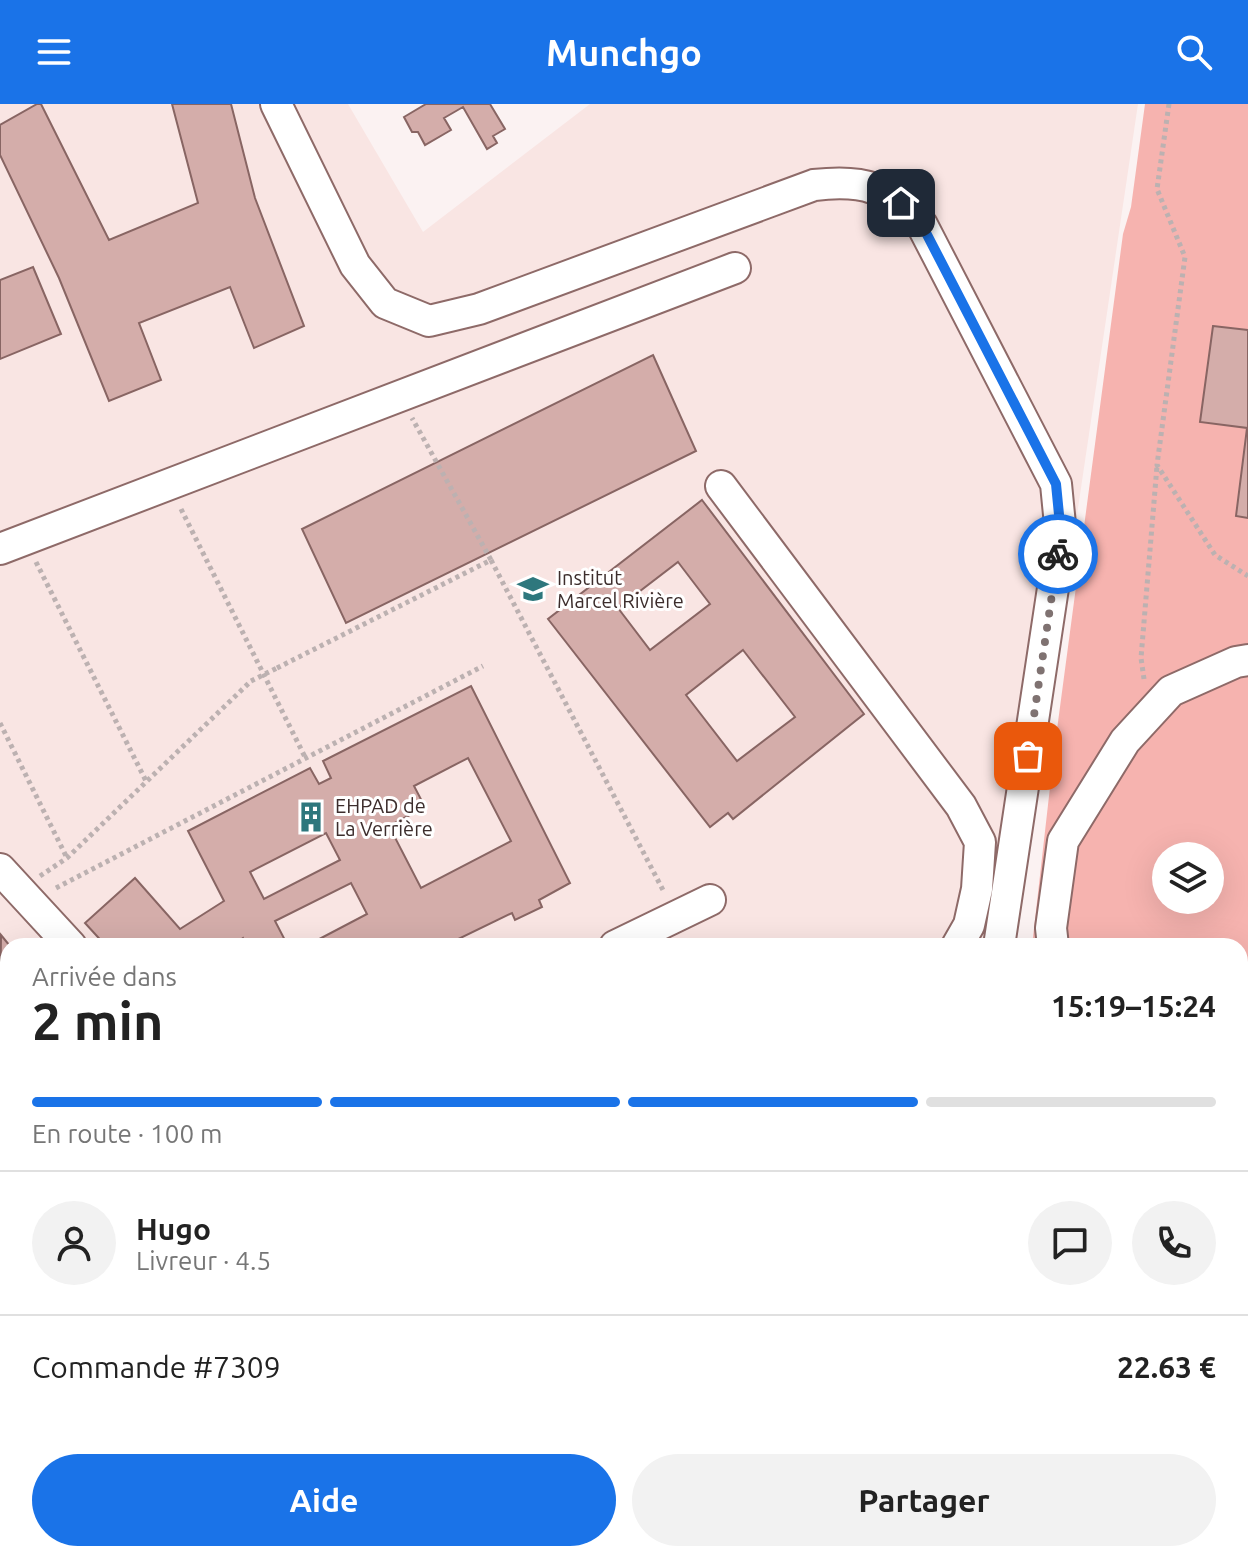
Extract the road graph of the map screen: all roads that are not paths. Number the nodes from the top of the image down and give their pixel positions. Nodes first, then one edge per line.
1 (276, 104) edge
2 (735, 268) dead end
3 (721, 486) dead end
4 (12, 544) edge
5 (1248, 660) edge
6 (16, 887) edge
7 (710, 900) dead end
8 (665, 930) edge
9 (64, 938) edge
10 (640, 938) edge
11 (962, 938) edge
12 (1000, 938) edge
13 (1052, 938) edge

1 - 12 street
2 - 4 street
3 - 11 street
5 - 13 street
6 - 9 street
7 - 8 street
8 - 10 street

